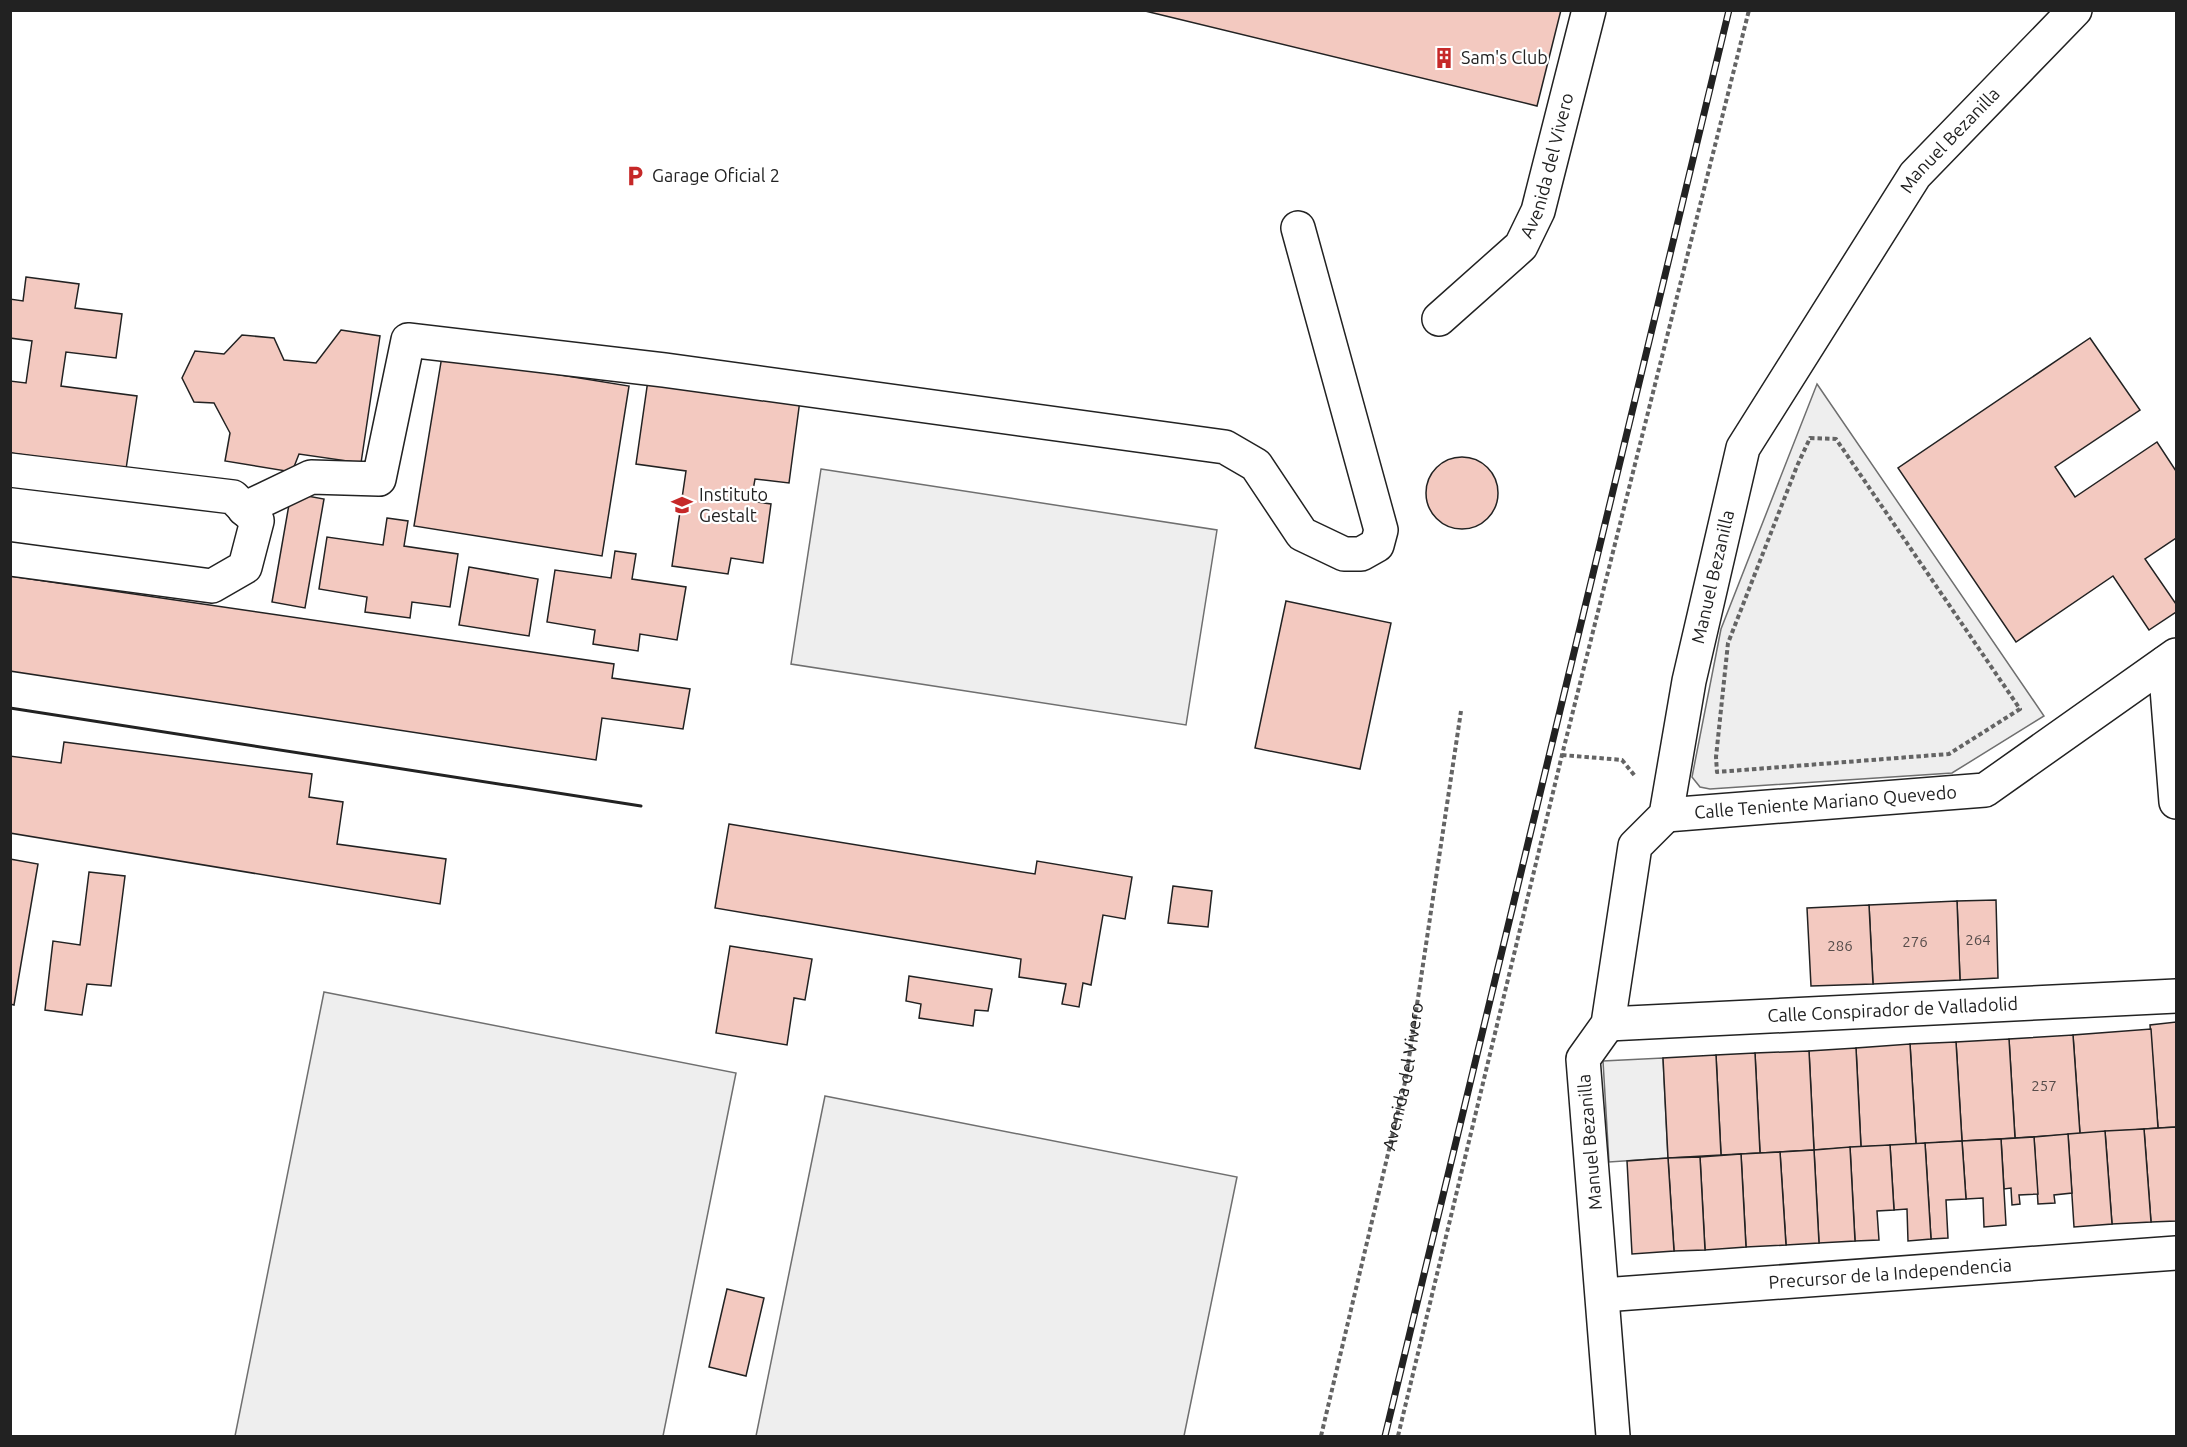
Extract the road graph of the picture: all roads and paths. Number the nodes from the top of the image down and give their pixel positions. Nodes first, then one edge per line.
1 (1589, 10) edge
2 (1749, 10) edge
3 (2075, 10) edge
4 (1298, 228) dead end
5 (1439, 319) dead end
6 (10, 470) edge
7 (244, 509) junction
8 (10, 559) edge
9 (2171, 659) edge
10 (1461, 711) dead end
11 (1562, 755) junction
12 (1716, 757) joint
13 (2176, 802) edge
14 (1667, 814) junction
15 (2176, 996) edge
16 (1608, 1024) junction
17 (2176, 1253) edge
18 (1603, 1295) junction
19 (1321, 1437) edge
20 (1398, 1437) edge
21 (1613, 1437) edge

1 - 5 street, Avenida del Vivero
2 - 11 path
3 - 14 street, Manuel Bezanilla
4 - 7 street
6 - 7 street
7 - 8 street
9 - 13 street
9 - 14 street, Calle Teniente Mariano Quevedo
10 - 19 path, Avenida del Vivero
11 - 14 path
11 - 20 path
12 - 12 path
14 - 16 street, Manuel Bezanilla
15 - 16 street, Calle Conspirador de Valladolid
16 - 18 street, Manuel Bezanilla
17 - 18 street, Precursor de la Independencia
18 - 21 street

